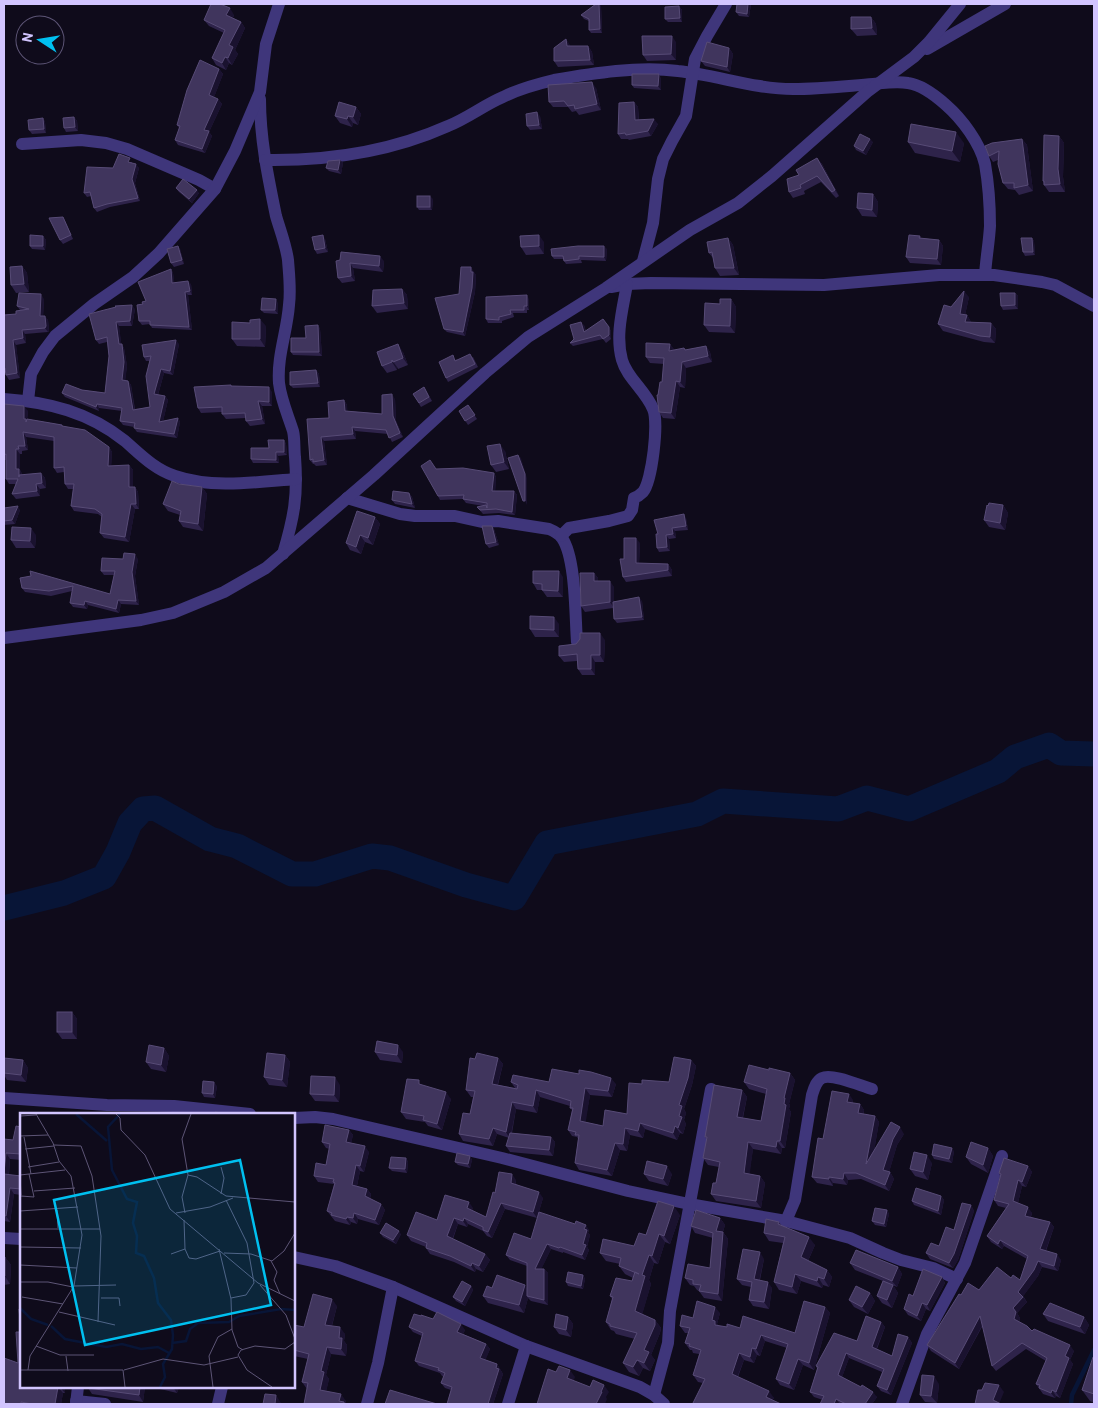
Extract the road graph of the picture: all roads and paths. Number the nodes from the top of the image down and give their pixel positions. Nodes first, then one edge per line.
1 (279, 4) edge
2 (726, 4) edge
3 (960, 4) edge
4 (1005, 4) edge
5 (914, 57) junction
6 (693, 72) junction
7 (879, 83) junction
8 (260, 92) junction
9 (22, 144) dead end
10 (265, 160) junction
11 (214, 189) junction
12 (643, 261) junction
13 (985, 275) junction
14 (627, 284) junction
15 (606, 288) junction
16 (1094, 306) edge
17 (4, 399) edge
18 (28, 400) junction
19 (296, 479) junction
20 (347, 498) junction
21 (561, 536) junction
22 (283, 554) junction
23 (4, 638) edge
24 (577, 642) edge
25 (711, 1089) edge
26 (872, 1089) dead end
27 (4, 1098) edge
28 (240, 1113) edge
29 (295, 1118) edge
30 (1002, 1156) dead end
31 (689, 1204) junction
32 (786, 1221) junction
33 (4, 1238) edge
34 (20, 1239) edge
35 (295, 1257) edge
36 (957, 1279) junction
37 (393, 1288) junction
38 (526, 1346) junction
39 (78, 1388) edge
40 (222, 1388) edge
41 (659, 1401) edge
42 (76, 1402) edge
43 (105, 1404) edge
44 (218, 1404) edge
45 (367, 1404) edge
46 (508, 1404) edge
47 (902, 1404) edge

1 - 8 street
2 - 6 street
3 - 5 street
4 - 5 street
5 - 7 street
6 - 7 street
6 - 10 street
6 - 12 street
7 - 12 street
7 - 13 street
8 - 10 street
8 - 11 street
9 - 11 street
10 - 19 street
11 - 18 street
12 - 15 street
13 - 14 street
13 - 16 street
14 - 15 street
14 - 21 street
15 - 20 street
17 - 18 street
18 - 19 street
19 - 22 street
20 - 21 street
20 - 22 street
21 - 24 street
22 - 23 street
25 - 31 street
26 - 32 street
27 - 28 street
29 - 31 street
30 - 36 street
31 - 32 street
31 - 41 street
32 - 36 street
33 - 34 street
35 - 37 street
36 - 47 street
37 - 38 street
37 - 45 street
38 - 41 street
38 - 46 street
39 - 42 street
40 - 44 street
42 - 43 street

